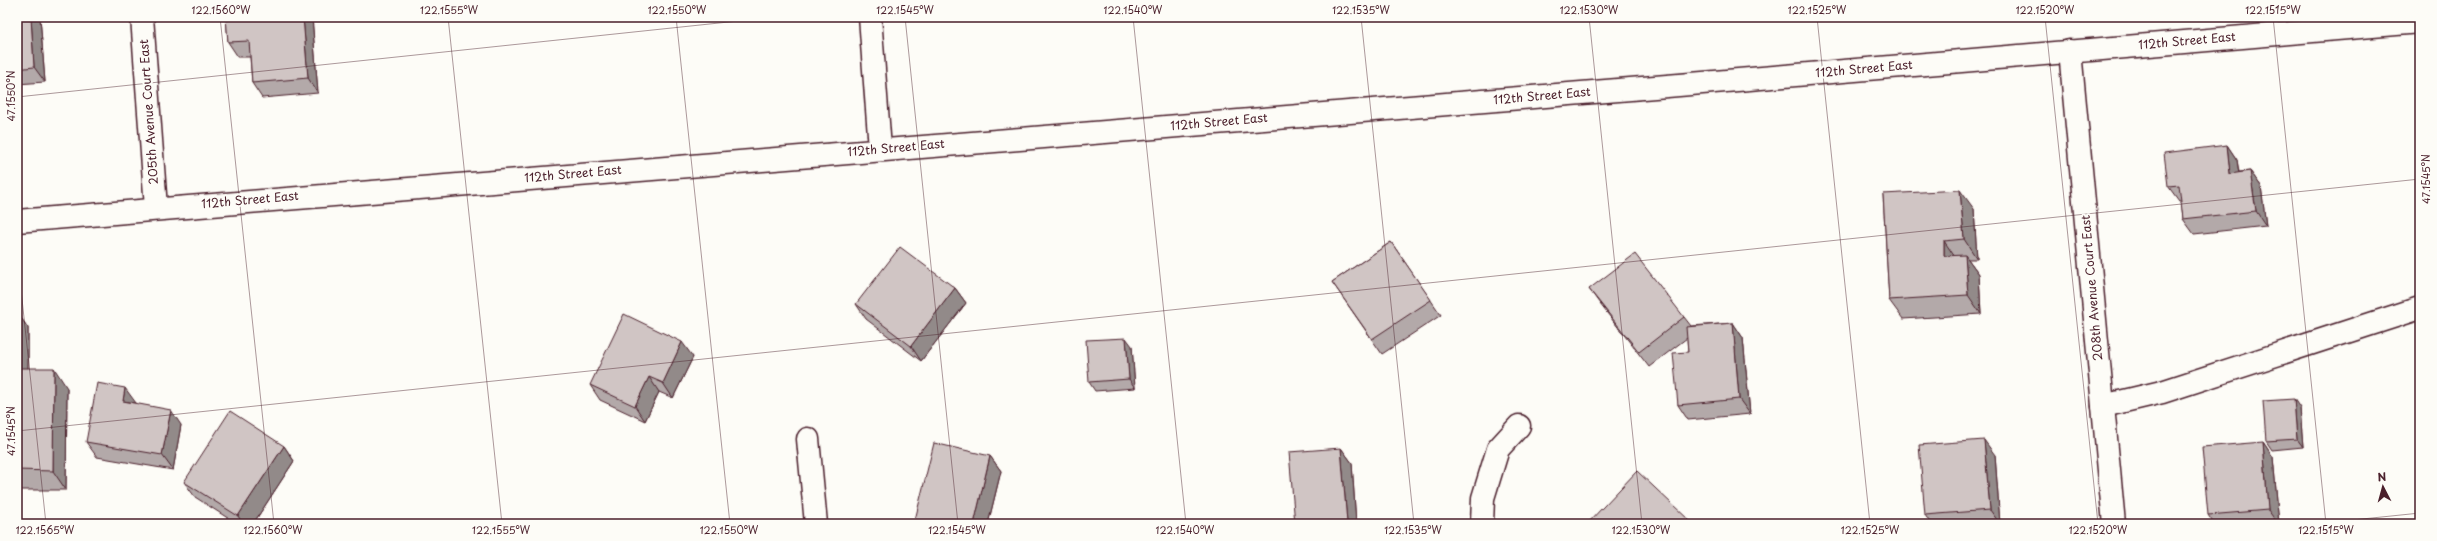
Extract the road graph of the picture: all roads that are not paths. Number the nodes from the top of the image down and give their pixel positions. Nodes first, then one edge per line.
1 (142, 17) edge
2 (870, 17) edge
3 (2377, 21) edge
4 (2420, 22) edge
5 (2070, 52) junction
6 (880, 149) junction
7 (156, 208) junction
8 (17, 221) edge
9 (2420, 308) edge
10 (2103, 406) junction
11 (1518, 426) dead end
12 (808, 439) dead end
13 (816, 524) edge
14 (1482, 524) edge
15 (2114, 524) edge

1 - 7 street, 205th Avenue Court East
2 - 6 street
3 - 4 street, 112th Street East
3 - 5 street, 112th Street East
5 - 6 street, 112th Street East
5 - 10 street, 208th Avenue Court East
6 - 7 street, 112th Street East
7 - 8 street, 112th Street East
9 - 10 street
10 - 15 street, 208th Avenue Court East
11 - 14 street
12 - 13 street

